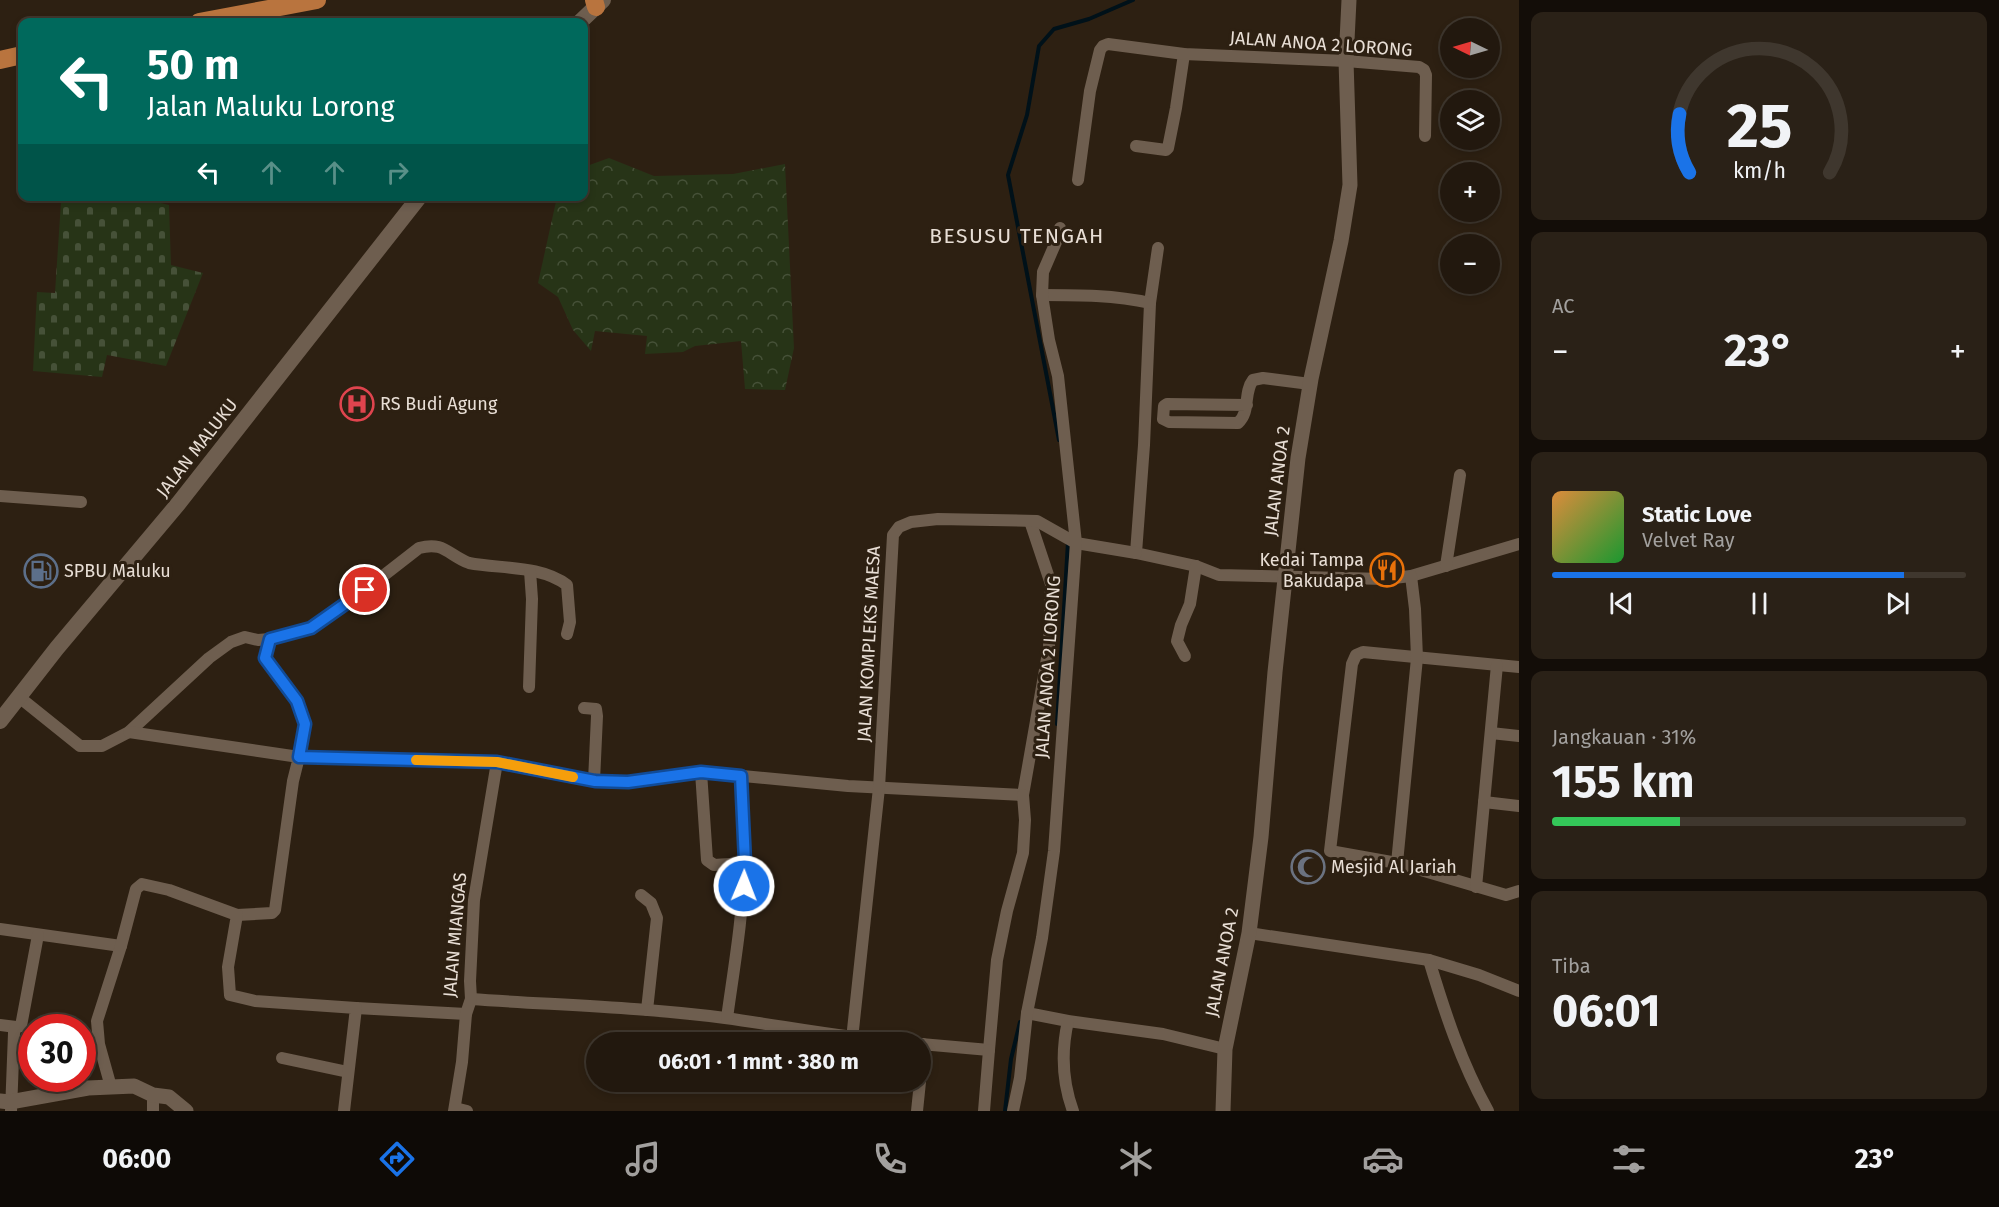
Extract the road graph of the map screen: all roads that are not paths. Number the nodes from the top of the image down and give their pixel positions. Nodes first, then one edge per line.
1 (317, 0) edge
2 (1349, 0) edge
3 (598, 2) edge
4 (220, 18) edge
5 (584, 18) edge
6 (1184, 54) junction
7 (18, 56) edge
8 (0, 60) edge
9 (1346, 61) junction
10 (1425, 136) dead end
11 (1136, 146) dead end
12 (1078, 180) dead end
13 (416, 201) edge
14 (1060, 228) dead end
15 (1158, 248) dead end
16 (1042, 295) junction
17 (1150, 303) junction
18 (1310, 384) junction
19 (1247, 405) junction
20 (1460, 475) dead end
21 (0, 496) edge
22 (81, 502) dead end
23 (1033, 521) junction
24 (1076, 543) junction
25 (1519, 544) edge
26 (1136, 553) junction
27 (1196, 566) junction
28 (1446, 566) junction
29 (530, 571) junction
30 (1411, 576) junction
31 (1286, 578) junction
32 (567, 634) dead end
33 (240, 638) junction
34 (270, 639) junction
35 (1185, 656) dead end
36 (265, 658) junction
37 (1417, 658) junction
38 (1497, 665) junction
39 (1519, 667) edge
40 (529, 687) dead end
41 (19, 697) junction
42 (584, 708) dead end
43 (0, 720) edge
44 (129, 732) junction
45 (1491, 734) junction
46 (1519, 736) edge
47 (299, 757) junction
48 (497, 762) junction
49 (701, 772) junction
50 (741, 776) junction
51 (594, 781) junction
52 (879, 788) junction
53 (1023, 795) junction
54 (1484, 802) junction
55 (1519, 806) edge
56 (745, 862) junction
57 (1397, 863) junction
58 (1476, 887) junction
59 (1519, 891) edge
60 (641, 895) dead end
61 (237, 915) junction
62 (0, 929) edge
63 (1249, 933) junction
64 (38, 935) junction
65 (121, 946) junction
66 (1429, 960) junction
67 (1519, 991) edge
68 (471, 999) junction
69 (356, 1008) junction
70 (647, 1010) junction
71 (1027, 1012) junction
72 (466, 1014) junction
73 (727, 1018) junction
74 (1068, 1021) junction
75 (0, 1025) edge
76 (16, 1027) junction
77 (810, 1032) edge
78 (853, 1032) edge
79 (931, 1045) edge
80 (1225, 1049) junction
81 (989, 1050) junction
82 (282, 1058) dead end
83 (348, 1072) junction
84 (111, 1087) junction
85 (919, 1092) edge
86 (153, 1095) junction
87 (7, 1105) edge
88 (459, 1110) edge
89 (153, 1111) edge
90 (186, 1111) edge
91 (344, 1111) edge
92 (917, 1111) edge
93 (984, 1111) edge
94 (1013, 1111) edge
95 (1073, 1111) edge
96 (1223, 1111) edge
97 (1488, 1111) edge

1 - 4 highway
2 - 9 street, JALAN ANOA 2
3 - 5 main road
6 - 9 street, JALAN ANOA 2 LORONG
6 - 11 street
6 - 12 street, JALAN ANOA 2 LORONG
7 - 8 highway
9 - 10 street, JALAN ANOA 2 LORONG
9 - 18 street, JALAN ANOA 2
13 - 41 main road, JALAN MALUKU
14 - 16 street, JALAN ANOA 2 LORONG
15 - 17 street
16 - 17 street
16 - 24 street, JALAN ANOA 2 LORONG
17 - 26 street
18 - 19 street
18 - 31 street, JALAN ANOA 2
19 - 19 street
20 - 28 street
21 - 22 street
23 - 24 street
23 - 52 street, JALAN KOMPLEKS MAESA
23 - 53 street
24 - 26 street
24 - 71 street, JALAN ANOA 2 LORONG
25 - 28 street
26 - 27 street
27 - 31 street
27 - 35 street
28 - 30 street
29 - 32 street
29 - 34 street
29 - 40 street
30 - 31 street
30 - 37 street
31 - 63 street, JALAN ANOA 2
33 - 34 street
33 - 36 street
33 - 44 street
34 - 36 street
36 - 47 street
37 - 38 street
37 - 57 street
37 - 57 street
38 - 39 street
38 - 45 street
41 - 43 main road, JALAN MALUKU
41 - 44 street
42 - 51 street
44 - 47 street
45 - 46 street
45 - 54 street
47 - 48 street
47 - 61 street
48 - 51 street
48 - 68 street, JALAN MIANGAS
49 - 50 street
49 - 51 street
49 - 56 street
50 - 52 street
50 - 56 street
52 - 53 street
52 - 78 street, JALAN KOMPLEKS MAESA
53 - 81 street
54 - 55 street
54 - 58 street
56 - 73 street
57 - 58 street
58 - 59 street
60 - 70 street
61 - 65 street
61 - 69 street
62 - 64 street
63 - 66 street
63 - 80 street, JALAN ANOA 2
64 - 65 street
64 - 76 street
65 - 84 street
66 - 67 street
66 - 97 street
68 - 70 street
68 - 72 street, JALAN MIANGAS
69 - 72 street
69 - 83 street
70 - 73 street
71 - 74 street
71 - 94 street, JALAN ANOA 2 LORONG
72 - 88 street, JALAN MIANGAS
73 - 77 street
74 - 80 street
74 - 95 street
75 - 76 street
76 - 87 street
79 - 81 street
80 - 96 street, JALAN ANOA 2
81 - 93 street
82 - 83 street
83 - 91 street
84 - 86 street
84 - 87 street
85 - 92 street
86 - 89 street
86 - 90 street

